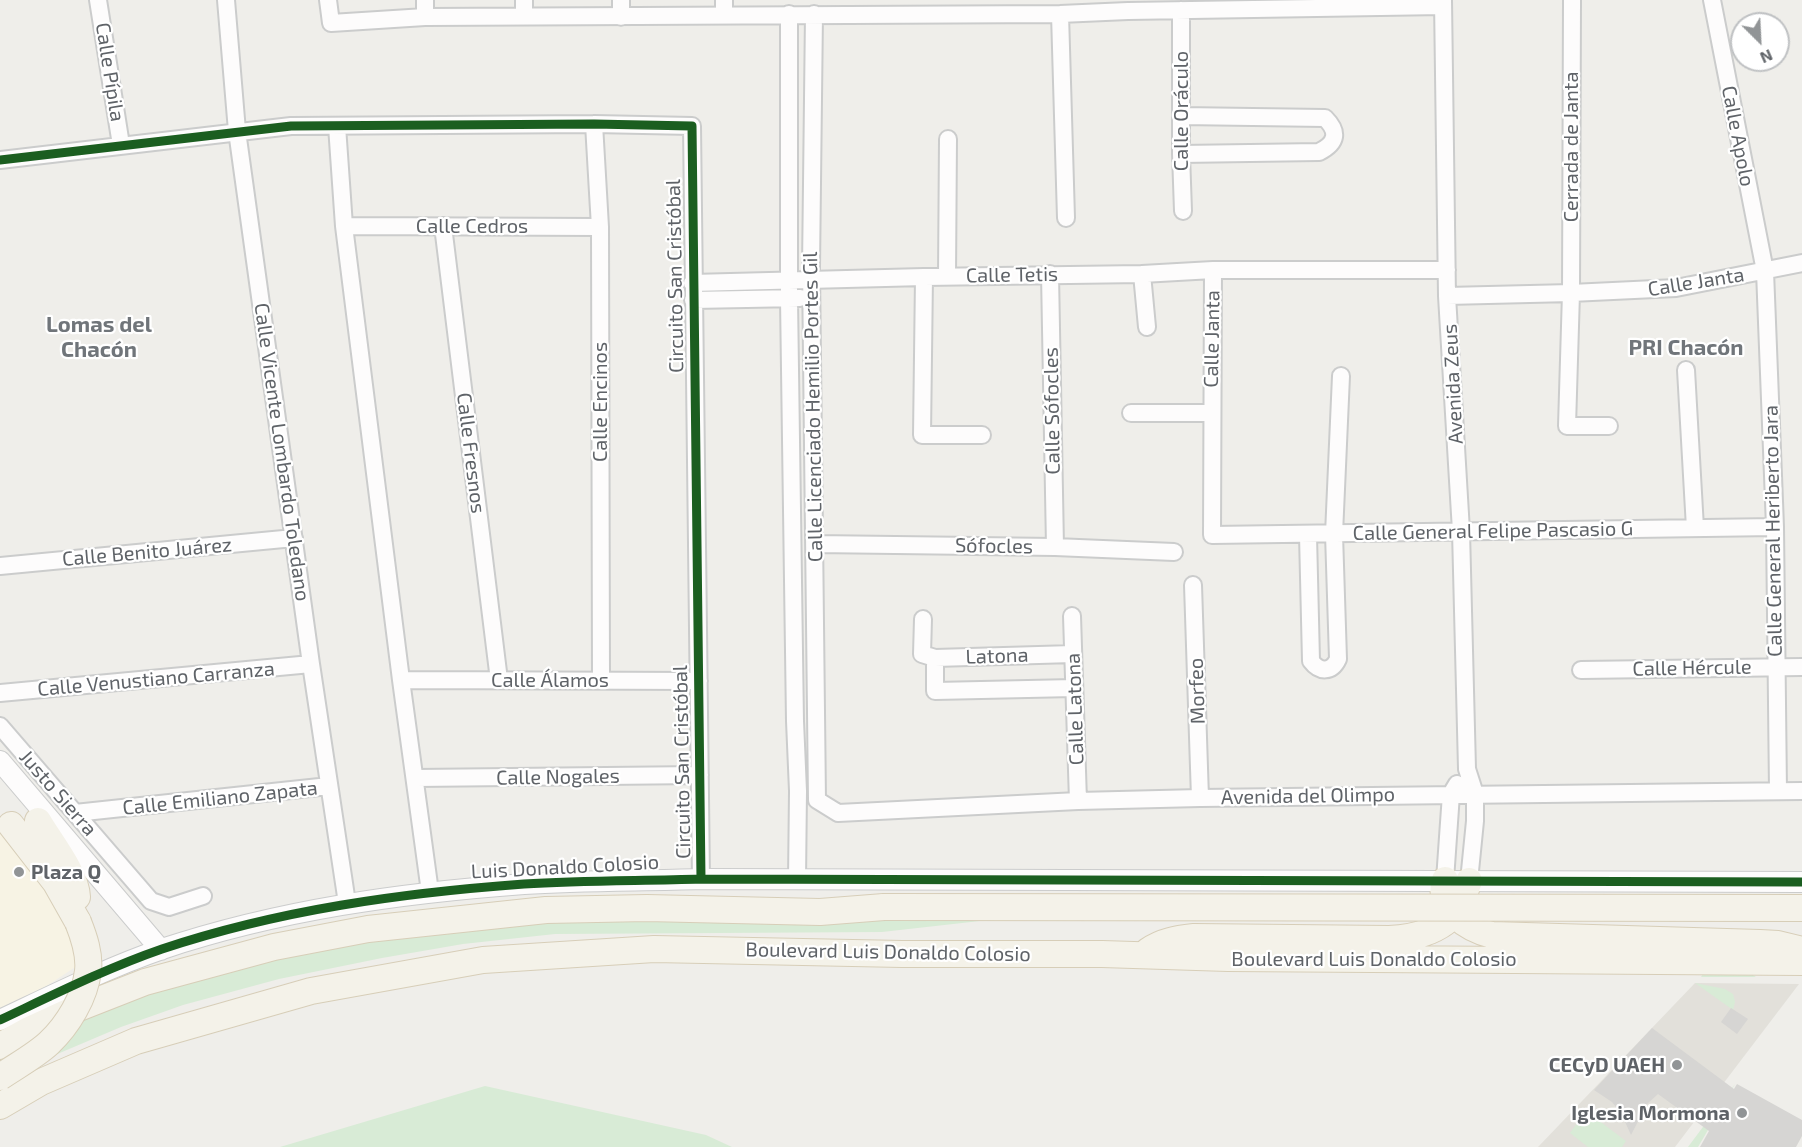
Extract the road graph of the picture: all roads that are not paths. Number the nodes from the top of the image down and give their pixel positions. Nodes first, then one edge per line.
1 (98, 0) edge
2 (226, 0) edge
3 (328, 0) edge
4 (1572, 0) edge
5 (1712, 0) edge
6 (1443, 3) edge
7 (1334, 4) edge
8 (1233, 5) edge
9 (1128, 6) edge
10 (425, 8) edge
11 (524, 8) edge
12 (621, 8) edge
13 (724, 8) edge
14 (824, 9) edge
15 (1181, 10) junction
16 (789, 14) junction
17 (1060, 14) junction
18 (1181, 116) junction
19 (594, 124) junction
20 (337, 126) junction
21 (237, 131) junction
22 (948, 139) dead end
23 (121, 145) junction
24 (1181, 154) junction
25 (0, 155) edge
26 (0, 160) edge
27 (1183, 211) dead end
28 (1066, 218) dead end
29 (344, 226) junction
30 (442, 226) junction
31 (600, 227) junction
32 (1802, 263) edge
33 (1213, 270) junction
34 (1447, 270) junction
35 (1764, 271) junction
36 (1050, 274) junction
37 (1142, 274) junction
38 (946, 276) junction
39 (924, 277) junction
40 (812, 279) junction
41 (790, 280) junction
42 (692, 283) junction
43 (1571, 293) junction
44 (1448, 296) junction
45 (812, 298) junction
46 (789, 299) junction
47 (693, 300) junction
48 (1147, 327) dead end
49 (1686, 369) dead end
50 (1341, 376) dead end
51 (1131, 413) dead end
52 (1212, 413) junction
53 (1609, 426) dead end
54 (982, 435) dead end
55 (1775, 527) junction
56 (1695, 528) junction
57 (1461, 531) junction
58 (1334, 534) junction
59 (1212, 535) joint
60 (1308, 535) junction
61 (294, 538) junction
62 (815, 544) junction
63 (1055, 547) junction
64 (1174, 552) dead end
65 (0, 566) edge
66 (1193, 585) dead end
67 (1072, 616) dead end
68 (923, 619) dead end
69 (1073, 654) junction
70 (928, 656) junction
71 (311, 664) junction
72 (1776, 667) junction
73 (1802, 667) edge
74 (1581, 670) dead end
75 (401, 680) junction
76 (499, 680) junction
77 (601, 680) junction
78 (699, 681) junction
79 (1074, 688) junction
80 (0, 693) edge
81 (0, 726) edge
82 (0, 761) edge
83 (1467, 768) junction
84 (700, 775) junction
85 (0, 778) edge
86 (416, 778) junction
87 (329, 786) junction
88 (1778, 791) junction
89 (1802, 791) edge
90 (1451, 794) junction
91 (1475, 794) junction
92 (1200, 798) junction
93 (817, 800) joint
94 (1078, 801) junction
95 (75, 813) junction
96 (38, 821) joint
97 (11, 825) dead end
98 (701, 879) junction
99 (797, 880) junction
100 (1374, 881) junction
101 (1457, 881) junction
102 (1548, 881) junction
103 (1802, 882) edge
104 (430, 892) junction
105 (203, 896) dead end
106 (347, 903) junction
107 (1802, 908) edge
108 (1454, 913) junction
109 (78, 922) junction
110 (1547, 937) junction
111 (1376, 939) junction
112 (161, 950) junction
113 (1802, 950) edge
114 (1143, 955) junction
115 (1802, 962) edge
116 (0, 1020) edge
117 (0, 1046) edge
118 (0, 1077) edge
119 (0, 1106) edge

1 - 23 street, Calle Pípila
2 - 21 street, Calle Vicente Lombardo Toledano
3 - 10 street
4 - 43 street, Cerrada de Janta
5 - 35 street, Calle Apolo
6 - 7 street
6 - 34 street, Avenida Zeus
7 - 8 street
8 - 15 street
9 - 15 street
9 - 17 street
10 - 11 street
11 - 12 street
12 - 13 street
13 - 16 street
14 - 16 street
14 - 17 street
14 - 40 street, Calle Licenciado Hemilio Portes Gil
15 - 18 street, Calle Oráculo
16 - 41 street
17 - 28 street
18 - 24 street, Calle Oráculo
18 - 24 street
19 - 20 street, Circuito San Cristóbal
19 - 31 street, Calle Encinos
19 - 42 street, Circuito San Cristóbal
20 - 21 street, Circuito San Cristóbal
20 - 29 street
21 - 23 street, Circuito San Cristóbal
21 - 61 street, Calle Vicente Lombardo Toledano
22 - 38 street
23 - 26 street, Circuito San Cristóbal
24 - 27 street, Calle Oráculo
25 - 26 street
29 - 30 street, Calle Cedros
29 - 75 street
30 - 31 street, Calle Cedros
30 - 76 street, Calle Fresnos
31 - 77 street, Calle Encinos
32 - 35 street, Calle Janta
33 - 34 street, Calle Janta
33 - 37 street, Calle Tetis
33 - 52 street, Calle Janta
34 - 44 street, Avenida Zeus
35 - 43 street, Calle Janta
35 - 55 street, Calle General Heriberto Jara
36 - 37 street, Calle Tetis
36 - 38 street, Calle Tetis
36 - 63 street, Calle Sófocles
37 - 48 street
38 - 39 street, Calle Tetis
39 - 40 street, Calle Tetis
39 - 54 street
40 - 41 street, Calle Tetis
40 - 45 street, Calle Licenciado Hemilio Portes Gil
41 - 42 street, Calle Tetis
41 - 46 street
42 - 47 street, Circuito San Cristóbal
43 - 44 street, Calle Janta
43 - 53 street, Cerrada de Janta
44 - 57 street, Avenida Zeus
45 - 46 street
45 - 62 street, Calle Licenciado Hemilio Portes Gil
46 - 47 street
46 - 99 street
47 - 78 street, Circuito San Cristóbal
49 - 56 street
50 - 58 street
51 - 52 street
52 - 59 street, Calle Janta
55 - 56 street, Calle General Felipe Pascasio G
55 - 72 street, Calle General Heriberto Jara
56 - 57 street, Calle General Felipe Pascasio G
57 - 58 street, Calle General Felipe Pascasio G
57 - 83 street, Avenida Zeus
58 - 60 street, Calle General Felipe Pascasio G
58 - 60 street
59 - 60 street, Calle General Felipe Pascasio G
61 - 65 street, Calle Benito Juárez
61 - 71 street, Calle Vicente Lombardo Toledano
62 - 63 street, Sófocles
62 - 93 street, Calle Licenciado Hemilio Portes Gil
63 - 64 street, Sófocles
66 - 92 street, Morfeo
67 - 69 street, Calle Latona
68 - 70 street
69 - 70 street, Latona
69 - 79 street, Calle Latona
70 - 79 street
71 - 80 street, Calle Venustiano Carranza
71 - 87 street, Calle Vicente Lombardo Toledano
72 - 73 street, Calle Hércule
72 - 74 street, Calle Hércule
72 - 88 street, Calle General Heriberto Jara
75 - 76 street, Calle Álamos
75 - 86 street
76 - 77 street, Calle Álamos
77 - 78 street, Calle Álamos
78 - 84 street, Circuito San Cristóbal
79 - 94 street, Calle Latona
81 - 95 street, Justo Sierra
82 - 112 street
83 - 90 street
83 - 91 street, Avenida Zeus
84 - 86 street, Calle Nogales
84 - 98 street, Circuito San Cristóbal
85 - 96 street
86 - 104 street
87 - 95 street, Calle Emiliano Zapata
87 - 106 street, Calle Vicente Lombardo Toledano
88 - 89 street, Avenida del Olimpo
88 - 91 street, Avenida del Olimpo
90 - 91 street, Avenida del Olimpo
90 - 92 street, Avenida del Olimpo
90 - 101 street
91 - 101 street, Avenida Zeus
92 - 94 street, Avenida del Olimpo
93 - 94 street, Avenida del Olimpo
95 - 105 street, Justo Sierra
96 - 109 main road
97 - 109 main road
98 - 99 street, Luis Donaldo Colosio
98 - 104 street, Luis Donaldo Colosio
99 - 100 street, Luis Donaldo Colosio
100 - 101 street, Luis Donaldo Colosio
100 - 111 street
101 - 102 street, Luis Donaldo Colosio
101 - 108 main road
102 - 103 street, Luis Donaldo Colosio
102 - 110 street
104 - 106 street, Luis Donaldo Colosio
106 - 112 street, Luis Donaldo Colosio
107 - 117 main road, Boulevard Luis Donaldo Colosio, bridge
108 - 110 main road
108 - 111 main road
109 - 118 main road, bridge
110 - 113 main road
111 - 114 main road
112 - 116 street, Luis Donaldo Colosio
114 - 115 main road, Boulevard Luis Donaldo Colosio
114 - 119 main road, Boulevard Luis Donaldo Colosio

